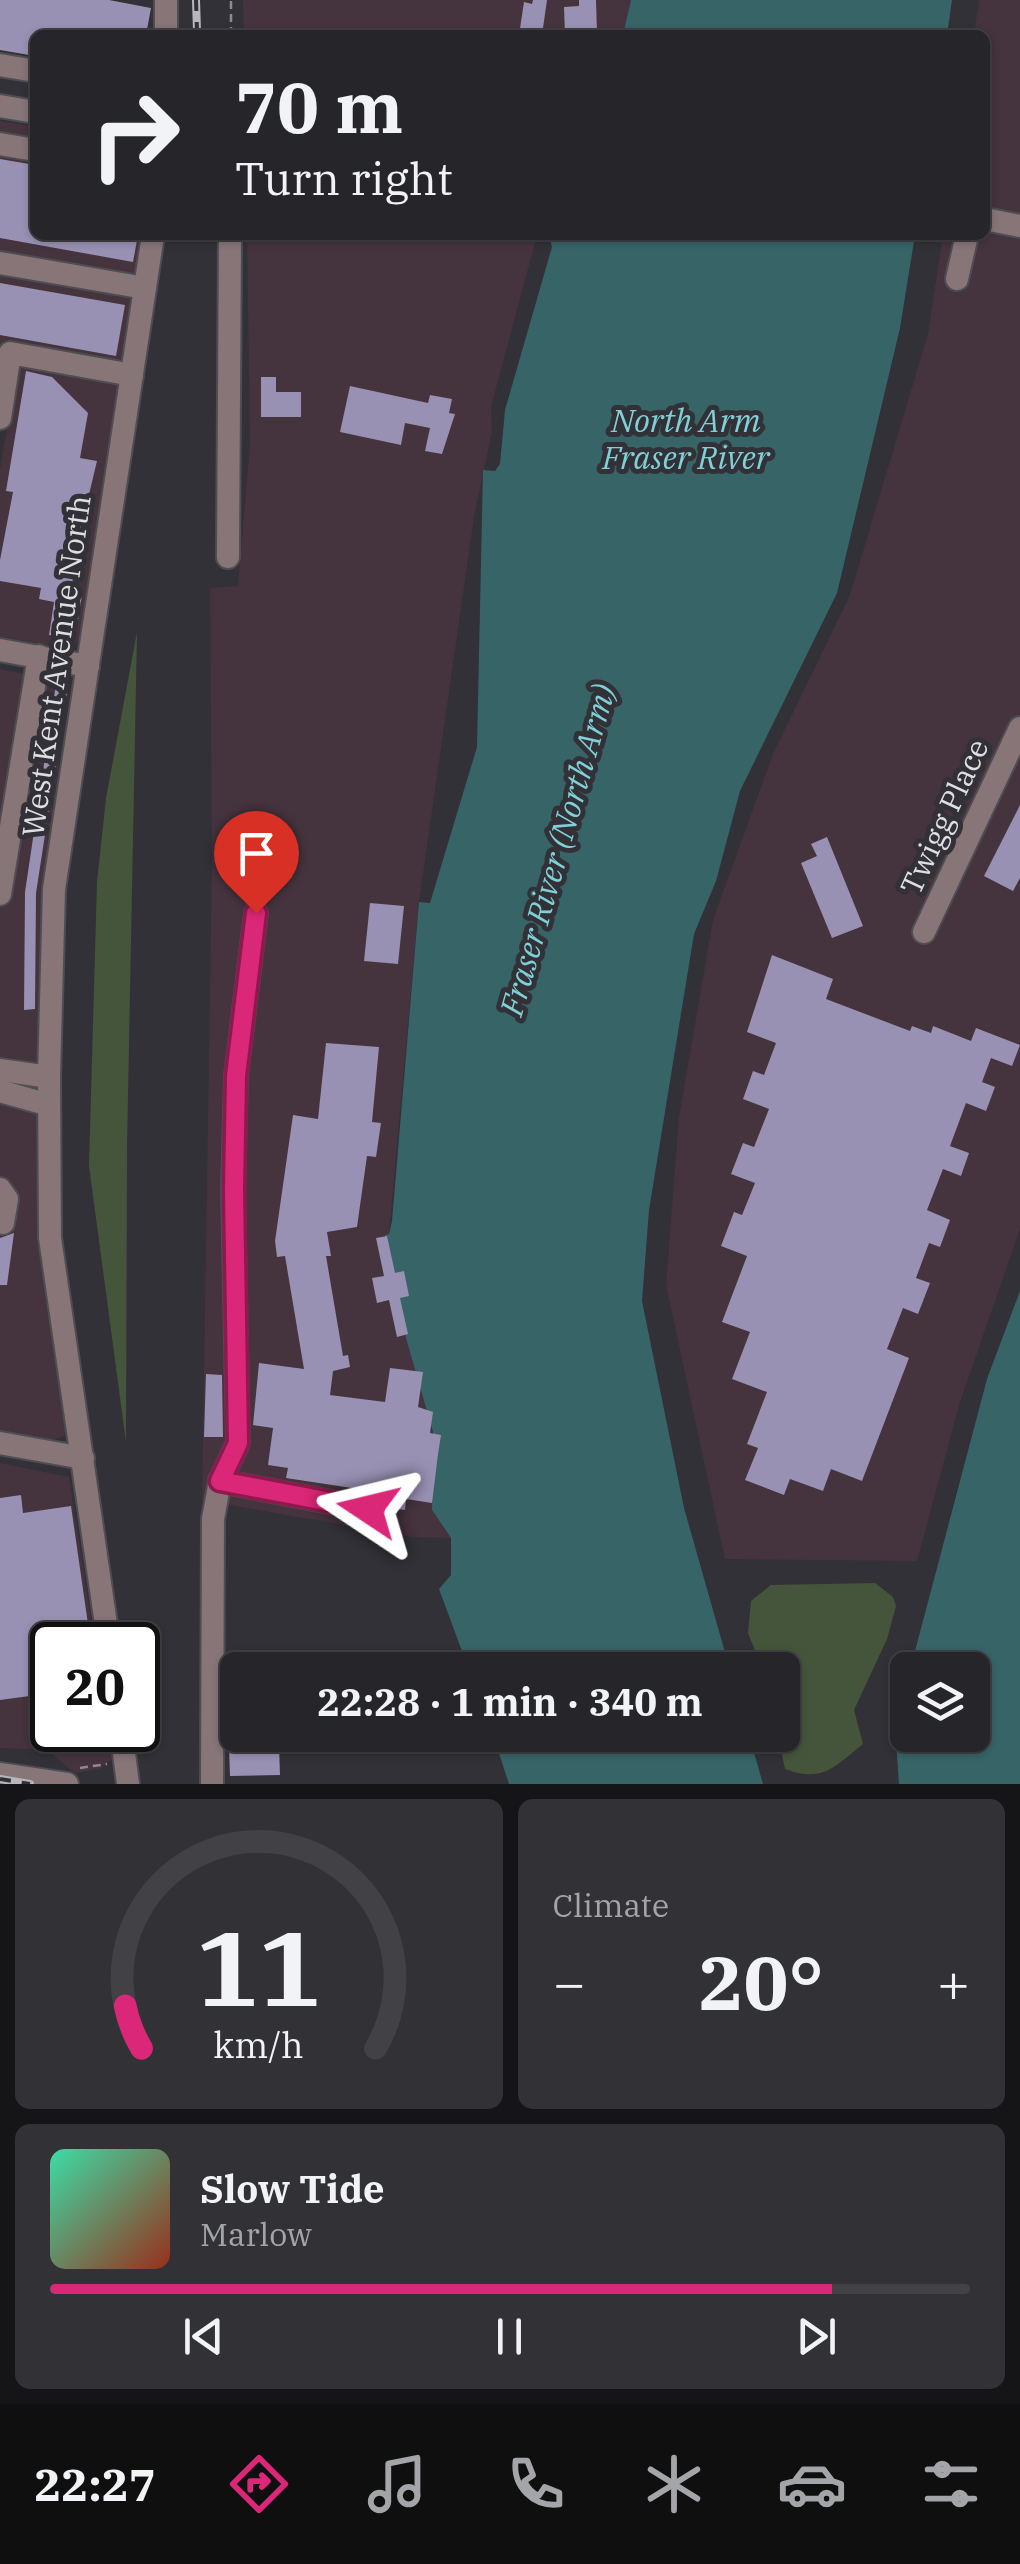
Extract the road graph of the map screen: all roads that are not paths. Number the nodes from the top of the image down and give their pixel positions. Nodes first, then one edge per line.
1 (166, 0) edge
2 (166, 30) edge
3 (0, 65) edge
4 (30, 70) edge
5 (0, 106) edge
6 (30, 111) edge
7 (0, 144) edge
8 (30, 149) edge
9 (990, 220) edge
10 (1020, 227) edge
11 (152, 240) edge
12 (230, 240) edge
13 (966, 240) edge
14 (0, 263) edge
15 (958, 279) dead end
16 (145, 288) junction
17 (132, 374) junction
18 (0, 418) edge
19 (228, 557) dead end
20 (40, 656) junction
21 (1, 658) edge
22 (88, 666) junction
23 (1020, 728) edge
24 (0, 894) edge
25 (256, 913) dead end
26 (924, 932) dead end
27 (0, 1070) edge
28 (49, 1077) junction
29 (0, 1091) edge
30 (49, 1105) junction
31 (0, 1188) edge
32 (4, 1224) dead end
33 (0, 1444) edge
34 (83, 1458) junction
35 (220, 1481) junction
36 (368, 1509) dead end
37 (106, 1622) edge
38 (123, 1752) edge
39 (0, 1774) edge
40 (67, 1784) edge
41 (128, 1784) edge
42 (212, 1784) edge

1 - 2 street
3 - 4 street
5 - 6 street
7 - 8 street
9 - 10 street
11 - 16 street, West Kent Avenue North
12 - 19 street
13 - 15 street
14 - 16 street
16 - 17 street, West Kent Avenue North
17 - 18 street
17 - 22 street, West Kent Avenue North
20 - 21 street
20 - 22 street
20 - 24 street
22 - 28 street, West Kent Avenue North
23 - 26 street, Twigg Place
25 - 35 street
27 - 28 street
28 - 30 street, West Kent Avenue North
29 - 30 street
30 - 34 street, West Kent Avenue North
31 - 32 street
33 - 34 street
34 - 37 street, West Kent Avenue North
35 - 36 street
35 - 42 street
38 - 41 street
39 - 40 street

